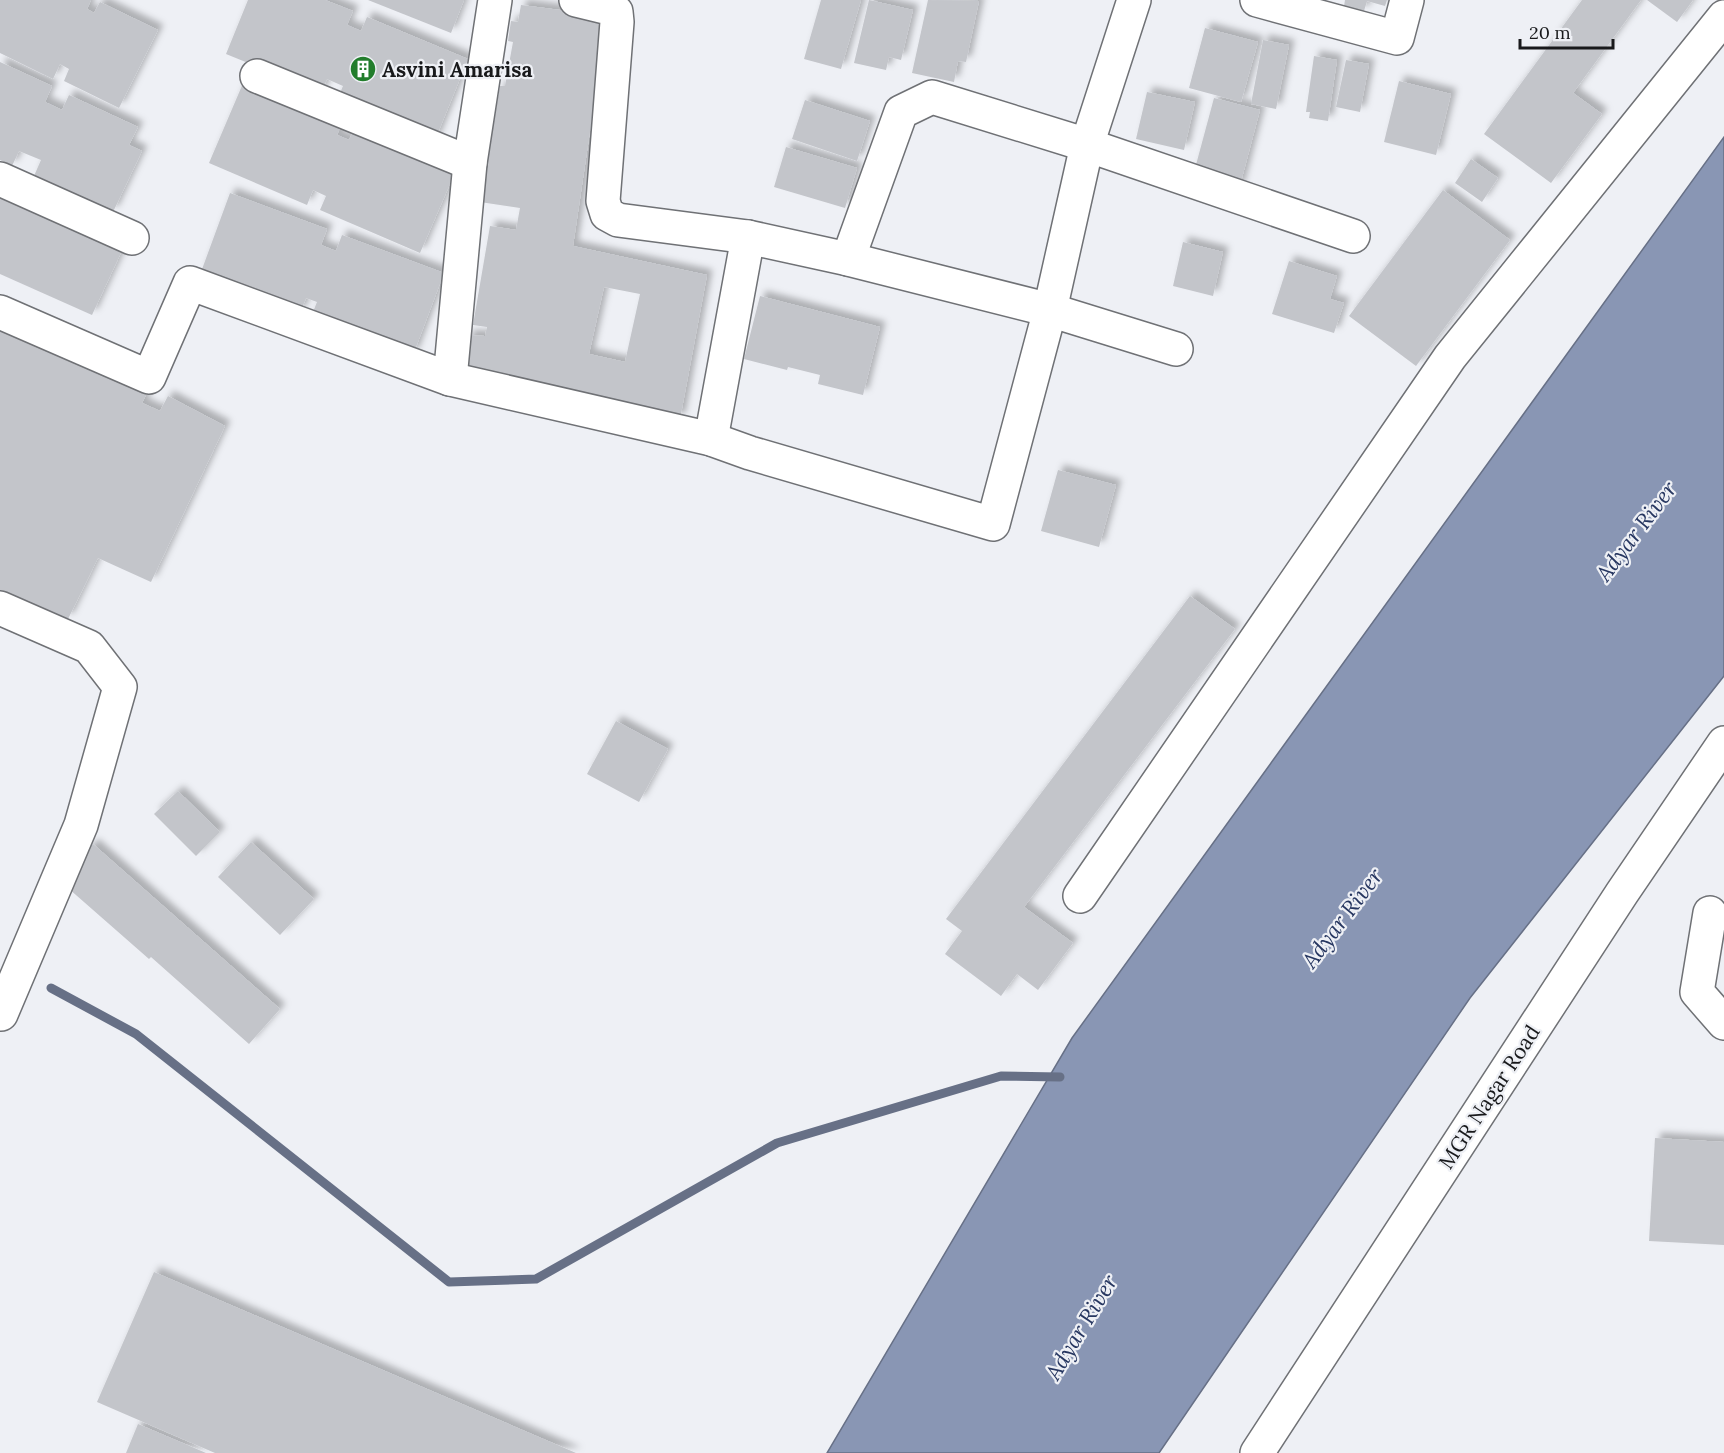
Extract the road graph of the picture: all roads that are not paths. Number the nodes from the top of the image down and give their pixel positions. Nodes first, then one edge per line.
1 (495, 0) edge
2 (576, 0) edge
3 (1134, 0) edge
4 (1257, 0) edge
5 (1407, 0) edge
6 (1724, 17) edge
7 (256, 76) dead end
8 (1087, 145) junction
9 (470, 163) junction
10 (0, 179) edge
11 (1353, 236) dead end
12 (748, 237) junction
13 (132, 238) dead end
14 (848, 259) junction
15 (1050, 310) junction
16 (0, 312) edge
17 (1176, 349) dead end
18 (450, 379) junction
19 (711, 439) junction
20 (0, 608) edge
21 (1724, 742) edge
22 (1080, 896) dead end
23 (1710, 913) dead end
24 (0, 1016) edge
25 (1724, 1023) edge
26 (1257, 1453) edge

1 - 9 street
2 - 12 street
3 - 8 street
4 - 5 street
6 - 22 street
7 - 9 street
8 - 11 street
8 - 14 street
8 - 15 street
9 - 18 street
10 - 13 street
12 - 14 street
12 - 19 street
14 - 15 street
15 - 17 street
15 - 19 street
16 - 18 street
18 - 19 street
20 - 24 street
21 - 26 street, MGR Nagar Road
23 - 25 street

